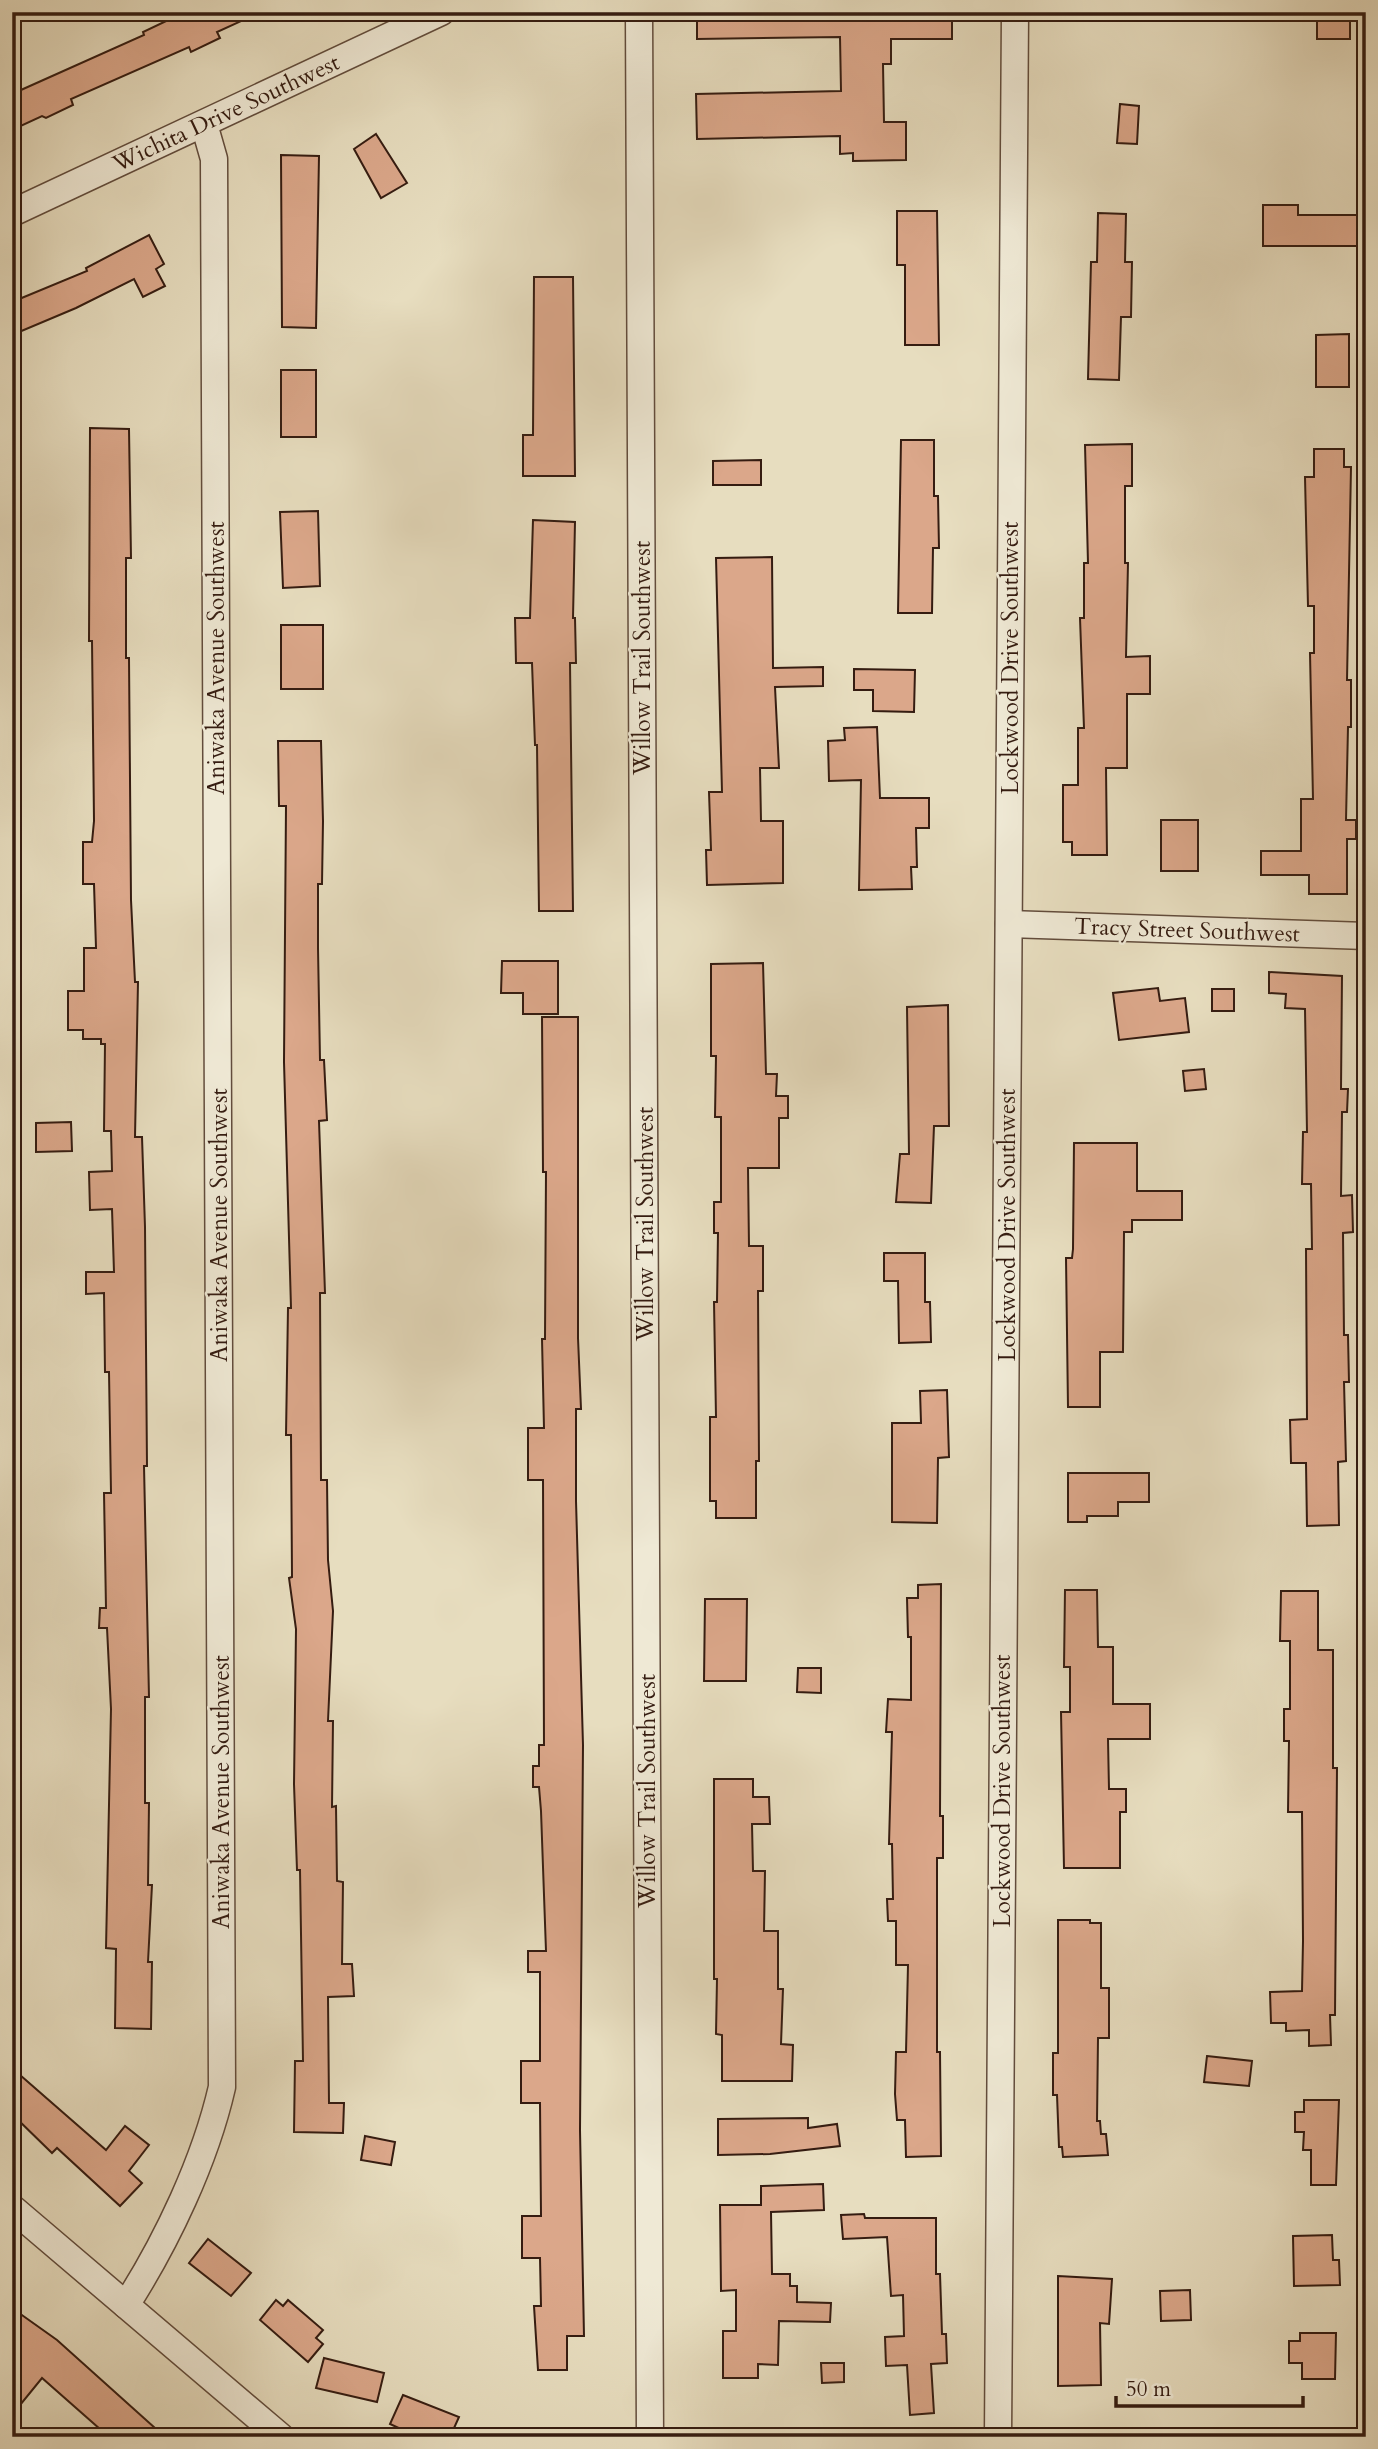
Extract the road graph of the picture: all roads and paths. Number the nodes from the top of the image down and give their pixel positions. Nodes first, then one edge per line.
1 (440, 12) edge
2 (639, 12) edge
3 (1015, 12) edge
4 (204, 124) junction
5 (12, 214) edge
6 (1009, 924) junction
7 (1366, 936) edge
8 (12, 2208) edge
9 (126, 2305) junction
10 (281, 2437) edge
11 (650, 2437) edge
12 (998, 2437) edge

1 - 4 street, Wichita Drive Southwest
2 - 11 street, Willow Trail Southwest
3 - 6 street, Lockwood Drive Southwest
4 - 5 street, Wichita Drive Southwest
4 - 9 street, Aniwaka Avenue Southwest
6 - 7 street, Tracy Street Southwest
6 - 12 street, Lockwood Drive Southwest
8 - 9 street
9 - 10 street

